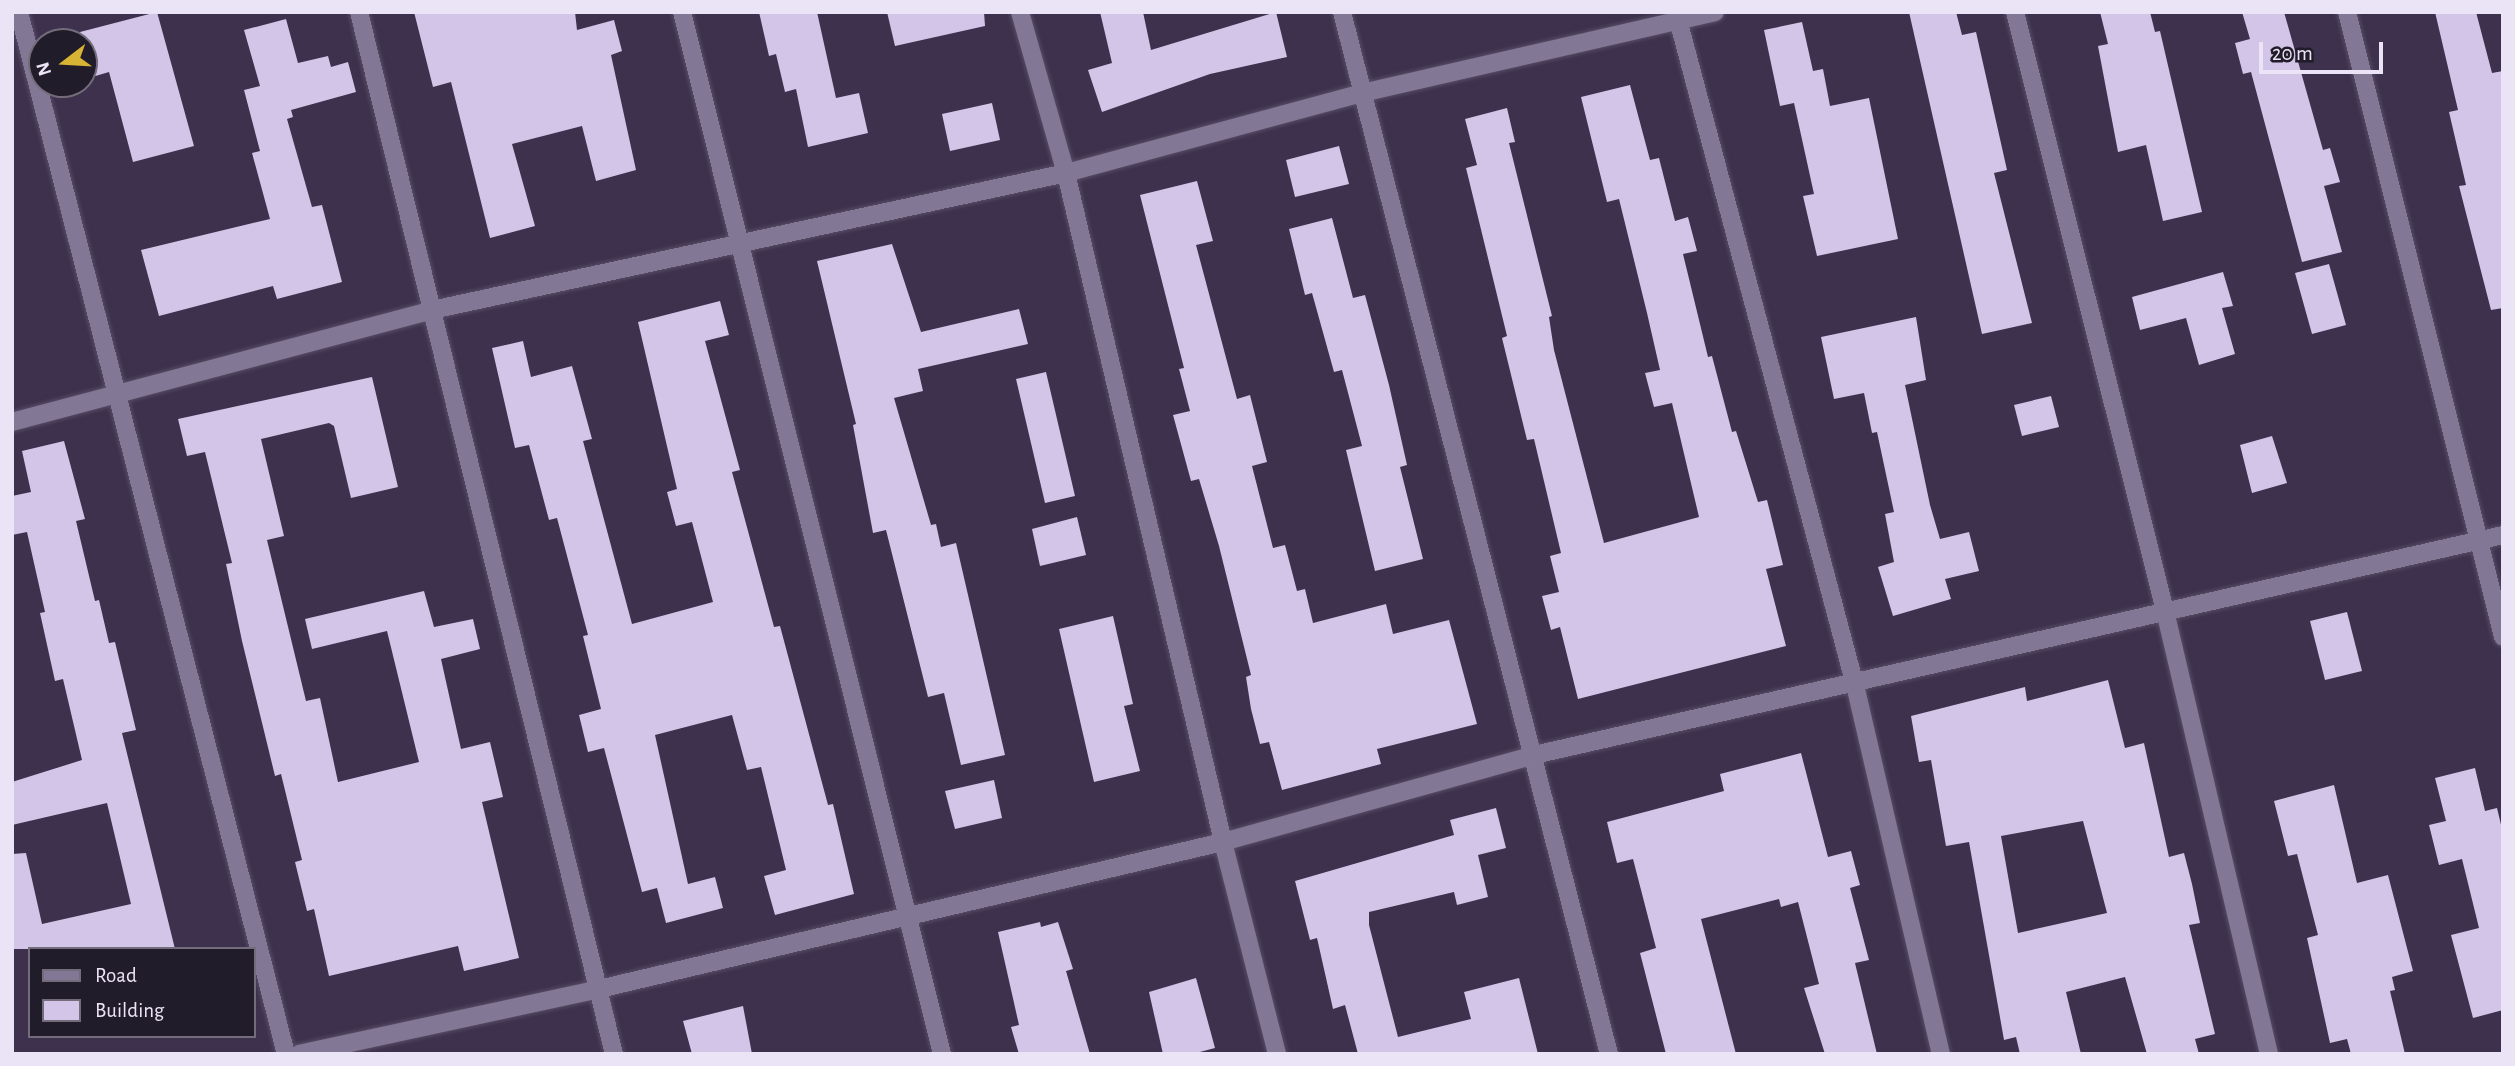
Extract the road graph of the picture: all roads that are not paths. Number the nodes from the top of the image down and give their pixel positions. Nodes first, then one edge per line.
1 (19, 12) edge
2 (359, 12) edge
3 (682, 12) edge
4 (1020, 12) edge
5 (1342, 12) edge
6 (1715, 12) edge
7 (2015, 12) edge
8 (2347, 12) edge
9 (1677, 17) edge
10 (1362, 93) junction
11 (1066, 173) junction
12 (741, 242) junction
13 (432, 310) junction
14 (116, 393) junction
15 (12, 422) edge
16 (2503, 535) edge
17 (2479, 542) junction
18 (2166, 615) junction
19 (2503, 637) edge
20 (1854, 685) junction
21 (1534, 755) junction
22 (1223, 842) junction
23 (908, 918) junction
24 (599, 989) junction
25 (286, 1054) edge
26 (299, 1054) edge
27 (614, 1054) edge
28 (942, 1054) edge
29 (1277, 1054) edge
30 (1609, 1054) edge
31 (1941, 1054) edge
32 (2269, 1054) edge

1 - 14 street
2 - 13 street
3 - 12 street
4 - 11 street
5 - 10 street
6 - 9 street
7 - 18 street
8 - 17 street
9 - 10 street
9 - 20 street
10 - 11 street
10 - 21 street
11 - 12 street
11 - 22 street
12 - 13 street
12 - 23 street
13 - 14 street
13 - 24 street
14 - 15 street
14 - 25 street
16 - 17 street
17 - 18 street
17 - 19 street
18 - 20 street
18 - 32 street
20 - 21 street
20 - 31 street
21 - 22 street
21 - 30 street
22 - 23 street
22 - 29 street
23 - 24 street
23 - 28 street
24 - 26 street
24 - 27 street

